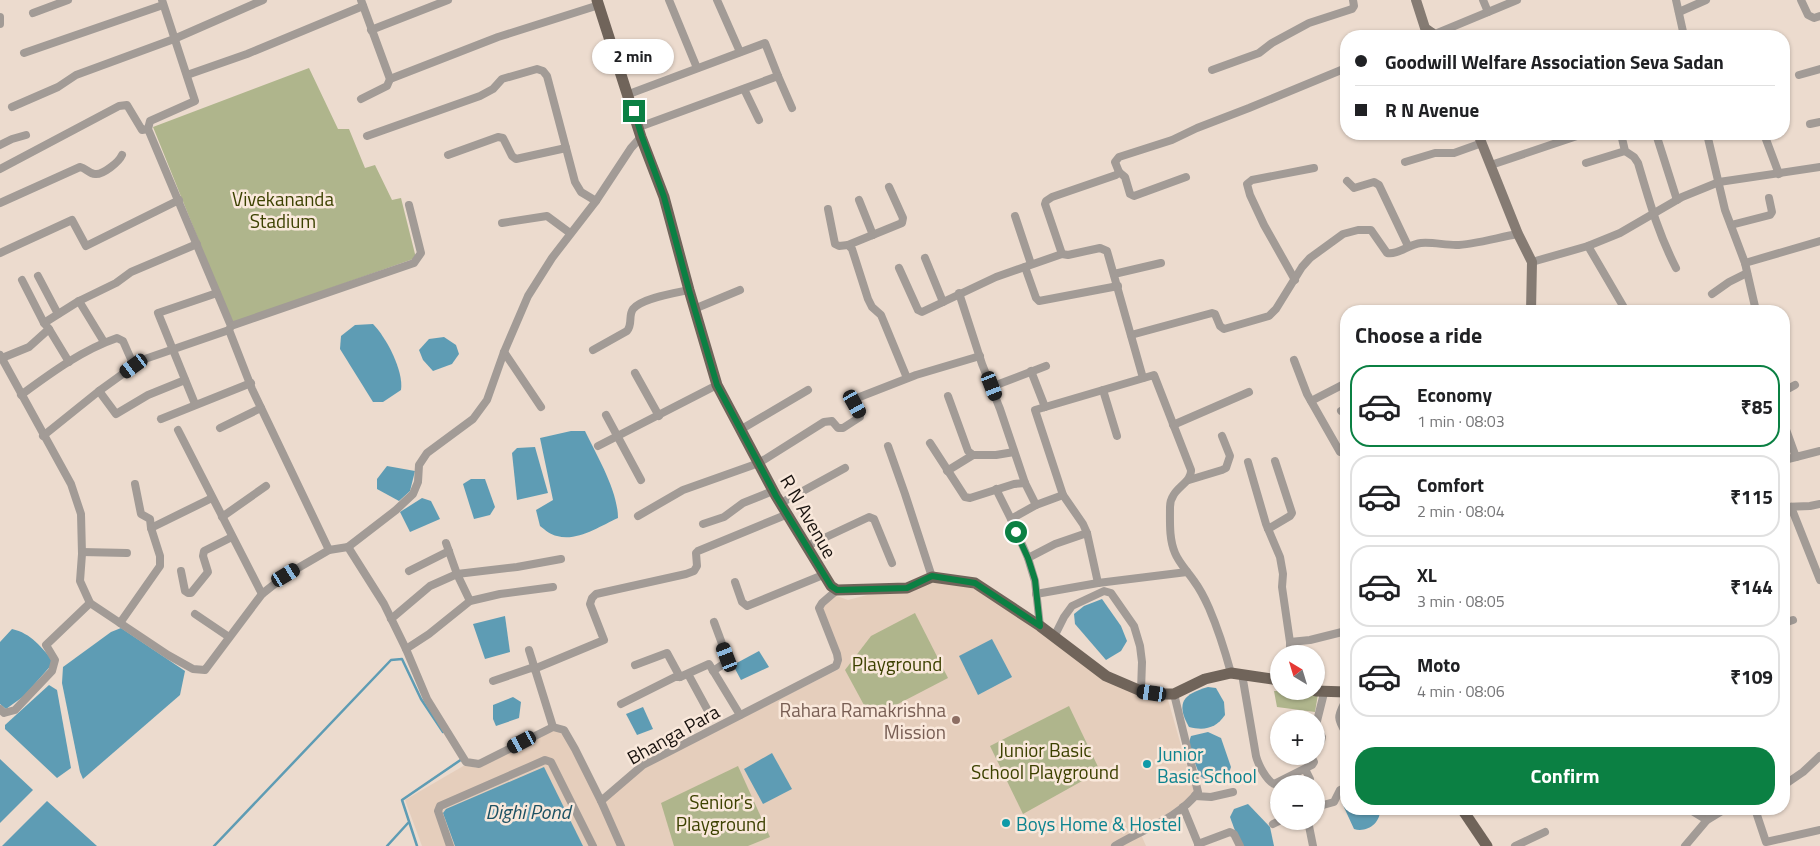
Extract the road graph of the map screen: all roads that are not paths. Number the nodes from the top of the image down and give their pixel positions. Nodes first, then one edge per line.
1 (68, 0) edge
2 (264, 0) edge
3 (424, 0) edge
4 (448, 0) edge
5 (669, 0) edge
6 (717, 0) edge
7 (1352, 0) edge
8 (1416, 0) edge
9 (1482, 0) edge
10 (1517, 0) edge
11 (1676, 0) edge
12 (1706, 0) edge
13 (1801, 0) edge
14 (598, 2) edge
15 (163, 3) edge
16 (362, 3) edge
17 (427, 8) junction
18 (34, 12) dead end
19 (1488, 12) junction
20 (1679, 12) junction
21 (1820, 16) edge
22 (0, 17) edge
23 (0, 24) edge
24 (371, 30) junction
25 (1427, 30) edge
26 (1443, 30) edge
27 (1683, 30) edge
28 (174, 39) junction
29 (24, 52) dead end
30 (740, 52) junction
31 (697, 68) junction
32 (1820, 69) edge
33 (1212, 70) dead end
34 (1340, 70) edge
35 (187, 75) junction
36 (1799, 75) dead end
37 (778, 76) junction
38 (390, 79) junction
39 (744, 89) junction
40 (628, 94) junction
41 (361, 98) dead end
42 (12, 107) dead end
43 (792, 108) dead end
44 (758, 120) dead end
45 (1820, 122) edge
46 (1810, 124) dead end
47 (148, 129) junction
48 (640, 132) junction
49 (26, 135) dead end
50 (367, 136) dead end
51 (1477, 140) edge
52 (1481, 140) edge
53 (1565, 140) edge
54 (1622, 140) edge
55 (1658, 140) edge
56 (1708, 140) edge
57 (1766, 140) edge
58 (0, 145) edge
59 (566, 148) junction
60 (1625, 151) junction
61 (122, 155) dead end
62 (448, 155) dead end
63 (1404, 162) dead end
64 (1586, 163) dead end
65 (1491, 165) junction
66 (1820, 167) edge
67 (1314, 168) dead end
68 (0, 169) edge
69 (1119, 172) junction
70 (1779, 174) junction
71 (1186, 177) dead end
72 (1347, 181) dead end
73 (1719, 182) junction
74 (889, 188) dead end
75 (1769, 198) dead end
76 (179, 200) junction
77 (859, 200) dead end
78 (1677, 200) junction
79 (596, 201) junction
80 (0, 203) edge
81 (409, 206) dead end
82 (828, 210) dead end
83 (1653, 215) junction
84 (1015, 216) dead end
85 (502, 223) dead end
86 (1731, 225) junction
87 (570, 233) junction
88 (1518, 234) junction
89 (873, 235) junction
90 (1820, 241) edge
91 (197, 244) junction
92 (848, 245) junction
93 (1408, 246) junction
94 (1588, 246) junction
95 (0, 253) edge
96 (1062, 254) junction
97 (925, 258) dead end
98 (1532, 262) junction
99 (1161, 263) dead end
100 (1744, 263) junction
101 (1028, 265) junction
102 (899, 268) dead end
103 (1676, 268) dead end
104 (1747, 273) junction
105 (1114, 274) junction
106 (38, 276) dead end
107 (22, 280) dead end
108 (1295, 280) junction
109 (1118, 286) junction
110 (689, 290) junction
111 (740, 290) dead end
112 (217, 293) junction
113 (959, 293) junction
114 (1712, 294) dead end
115 (79, 301) junction
116 (943, 302) junction
117 (1531, 305) edge
118 (1622, 305) edge
119 (1755, 305) edge
120 (694, 309) junction
121 (58, 314) junction
122 (47, 326) junction
123 (230, 328) junction
124 (1131, 335) junction
125 (104, 342) junction
126 (172, 349) junction
127 (593, 350) dead end
128 (504, 352) junction
129 (1, 356) edge
130 (980, 356) junction
131 (1294, 360) dead end
132 (69, 362) junction
133 (134, 366) junction
134 (1046, 366) dead end
135 (1031, 372) junction
136 (635, 373) dead end
137 (907, 378) junction
138 (1143, 378) junction
139 (185, 380) junction
140 (251, 383) junction
141 (717, 385) junction
142 (1794, 385) dead end
143 (992, 386) junction
144 (1340, 386) edge
145 (1790, 387) edge
146 (808, 390) dead end
147 (1103, 390) junction
148 (99, 391) junction
149 (1249, 392) dead end
150 (21, 395) junction
151 (948, 396) dead end
152 (1311, 401) junction
153 (195, 404) junction
154 (541, 407) dead end
155 (1045, 407) junction
156 (261, 408) junction
157 (606, 415) dead end
158 (659, 416) junction
159 (161, 419) dead end
160 (1173, 425) junction
161 (220, 428) dead end
162 (178, 430) dead end
163 (740, 430) junction
164 (44, 436) junction
165 (1117, 436) dead end
166 (1222, 436) dead end
167 (618, 437) junction
168 (1790, 440) edge
169 (930, 443) dead end
170 (598, 446) dead end
171 (888, 446) dead end
172 (1820, 451) edge
173 (1014, 452) junction
174 (1340, 452) edge
175 (973, 455) junction
176 (1796, 457) junction
177 (1790, 458) edge
178 (1275, 461) dead end
179 (1248, 462) dead end
180 (759, 463) junction
181 (845, 468) dead end
182 (947, 472) junction
183 (641, 480) dead end
184 (1189, 480) junction
185 (1025, 483) junction
186 (135, 484) dead end
187 (266, 486) dead end
188 (996, 489) junction
189 (773, 491) junction
190 (1063, 495) junction
191 (212, 498) junction
192 (781, 503) junction
193 (1820, 504) edge
194 (1036, 505) junction
195 (1790, 507) edge
196 (788, 514) junction
197 (1790, 514) edge
198 (638, 516) dead end
199 (222, 517) junction
200 (1011, 520) junction
201 (703, 524) dead end
202 (151, 528) junction
203 (1268, 529) junction
204 (1087, 533) junction
205 (232, 537) junction
206 (446, 543) dead end
207 (807, 546) junction
208 (348, 547) junction
209 (329, 550) junction
210 (449, 551) junction
211 (82, 552) junction
212 (128, 553) dead end
213 (1028, 558) junction
214 (561, 559) dead end
215 (892, 564) dead end
216 (181, 571) dead end
217 (409, 571) dead end
218 (1187, 572) junction
219 (457, 574) junction
220 (823, 575) junction
221 (932, 576) junction
222 (1820, 580) edge
223 (736, 582) dead end
224 (1098, 583) junction
225 (553, 587) dead end
226 (837, 590) junction
227 (262, 594) junction
228 (1036, 594) junction
229 (470, 602) junction
230 (90, 603) junction
231 (196, 614) dead end
232 (391, 619) junction
233 (1793, 620) dead end
234 (1790, 621) edge
235 (714, 622) dead end
236 (120, 623) junction
237 (1040, 626) junction
238 (1340, 632) edge
239 (229, 637) junction
240 (1054, 637) junction
241 (1290, 642) joint
242 (406, 649) junction
243 (529, 650) dead end
244 (634, 665) dead end
245 (534, 668) junction
246 (713, 671) junction
247 (1231, 673) junction
248 (1244, 675) junction
249 (684, 676) junction
250 (1270, 679) edge
251 (492, 681) dead end
252 (1141, 691) junction
253 (1325, 692) edge
254 (1340, 692) edge
255 (1174, 694) junction
256 (621, 704) dead end
257 (0, 709) edge
258 (708, 709) dead end
259 (740, 715) junction
260 (553, 727) junction
261 (1820, 756) edge
262 (1312, 765) edge
263 (1305, 769) junction
264 (1308, 775) edge
265 (1790, 781) edge
266 (1340, 790) edge
267 (1233, 792) dead end
268 (1195, 796) junction
269 (601, 801) junction
270 (1325, 804) edge
271 (1184, 807) junction
272 (1466, 815) edge
273 (1699, 815) edge
274 (1716, 815) edge
275 (1757, 815) edge
276 (1707, 820) junction
277 (1310, 830) edge
278 (1820, 830) edge
279 (1545, 832) dead end
280 (1766, 844) edge
281 (1199, 845) edge
282 (450, 846) edge
283 (593, 846) edge
284 (621, 846) edge
285 (1115, 846) edge
286 (1240, 846) edge
287 (1313, 846) edge
288 (1487, 846) edge
289 (1515, 846) edge
290 (1685, 846) edge

1 - 18 street
2 - 28 street
3 - 17 street
4 - 17 street
5 - 31 street
6 - 30 street
7 - 33 street
8 - 25 street
9 - 19 street
10 - 19 street
11 - 20 street
12 - 20 street
13 - 21 street
14 - 38 street
14 - 40 main road, R N Avenue
15 - 28 street
15 - 29 street
16 - 24 street
16 - 35 street
17 - 24 street
19 - 26 street
20 - 27 street
22 - 23 street
24 - 38 street
28 - 35 street
28 - 42 street
30 - 31 street
30 - 37 street
31 - 40 street
32 - 36 street
34 - 69 street
35 - 47 street
37 - 39 street
37 - 43 street
38 - 41 street
39 - 44 street
39 - 48 street
40 - 48 main road, R N Avenue
45 - 46 street
47 - 68 street
47 - 76 street
48 - 79 street
48 - 110 main road, R N Avenue
49 - 58 street
50 - 59 street
51 - 63 street
52 - 65 street
53 - 65 street
54 - 60 street
55 - 78 street
56 - 73 street
57 - 70 street
59 - 62 street
59 - 79 street
60 - 64 street
60 - 83 street
61 - 80 street
65 - 88 street
66 - 70 street
67 - 108 street
69 - 71 street
69 - 96 street
70 - 73 street
72 - 93 street
73 - 78 street
73 - 86 street
74 - 89 street
75 - 86 street
76 - 91 street
76 - 95 street
77 - 89 street
78 - 83 street
79 - 87 street
81 - 123 street
82 - 92 street
83 - 94 street
83 - 103 street
84 - 101 street
85 - 87 street
86 - 100 street
87 - 128 street
88 - 93 street
88 - 98 street
89 - 92 street
90 - 100 street
91 - 112 street
91 - 115 street
92 - 137 street
93 - 108 street
94 - 98 street
94 - 118 street
96 - 101 street
96 - 105 street
97 - 116 street
98 - 117 street
99 - 105 street
100 - 104 street
101 - 109 street
101 - 113 street
102 - 116 street
104 - 114 street
104 - 119 street
105 - 109 street
106 - 121 street
107 - 122 street
108 - 124 street
109 - 124 street
110 - 120 main road, R N Avenue
110 - 127 street
111 - 120 street
112 - 123 street
112 - 126 street
113 - 116 street
113 - 130 street
115 - 121 street
115 - 125 street
120 - 141 main road, R N Avenue
121 - 122 street
122 - 129 street
122 - 132 street
123 - 126 street
123 - 140 street
124 - 138 street
125 - 132 street
125 - 133 street
126 - 133 street
126 - 139 street
128 - 154 street
128 - 208 street
129 - 150 street
130 - 137 street
130 - 143 street
131 - 152 street
132 - 150 street
133 - 148 street
134 - 135 street
135 - 143 street
135 - 155 street
136 - 158 street
137 - 180 street
138 - 147 street
138 - 160 street
139 - 148 street
139 - 153 street
140 - 153 street
140 - 156 street
141 - 158 street
141 - 163 main road, R N Avenue
142 - 145 street
143 - 173 street
144 - 152 street
146 - 163 street
147 - 155 street
147 - 165 street
148 - 164 street
149 - 160 street
150 - 164 street
151 - 175 street
152 - 174 street
153 - 159 street
155 - 190 street
156 - 161 street
156 - 209 street
157 - 167 street
158 - 167 street
160 - 184 street
162 - 191 street
163 - 180 main road, R N Avenue
164 - 211 street
166 - 184 street
167 - 170 street
167 - 183 street
168 - 176 street
169 - 182 street
171 - 221 street
172 - 176 street
173 - 175 street
173 - 185 street
175 - 182 street
176 - 177 street
178 - 203 street
179 - 203 street
180 - 189 main road, R N Avenue
180 - 198 street
181 - 192 street
182 - 188 street
184 - 218 street
185 - 188 street
185 - 194 street
186 - 202 street
187 - 199 street
188 - 200 street
189 - 192 main road, R N Avenue
189 - 201 street
190 - 194 street
190 - 204 street
191 - 199 street
191 - 202 street
192 - 196 main road, R N Avenue
193 - 195 street
194 - 200 street
196 - 207 main road, R N Avenue
196 - 245 street
197 - 222 street
199 - 205 street
200 - 213 street
202 - 236 street
203 - 241 street
204 - 213 street
204 - 224 street
205 - 216 street
205 - 227 street
206 - 210 street
207 - 215 street
207 - 220 main road, R N Avenue
208 - 209 street
208 - 232 street
209 - 227 street
210 - 217 street
210 - 219 street
211 - 212 street
211 - 230 street
213 - 228 street
214 - 219 street
218 - 224 street
218 - 247 street
219 - 229 street
219 - 232 street
220 - 223 street
220 - 226 main road, R N Avenue
221 - 226 main road
221 - 237 main road
224 - 228 street
225 - 229 street
226 - 259 street, Bhanga Para
227 - 239 street
228 - 237 street
229 - 242 street
230 - 236 street
230 - 257 street
231 - 239 street
232 - 242 street
233 - 234 street
235 - 246 street
236 - 239 street
237 - 240 main road
238 - 241 street
240 - 252 main road
240 - 252 street
242 - 260 street
243 - 245 street
244 - 249 street
245 - 251 street
245 - 260 street
246 - 249 street
246 - 259 street
247 - 248 main road
247 - 255 main road
248 - 250 main road
248 - 263 street
249 - 256 street
249 - 258 street
252 - 255 main road
253 - 254 main road
255 - 268 street
259 - 269 street, Bhanga Para
260 - 269 street
261 - 265 street
262 - 263 street
263 - 264 street
266 - 270 street
267 - 268 street
268 - 271 street
269 - 284 street
271 - 281 street
271 - 285 street
272 - 288 main road
273 - 276 street
274 - 276 street
275 - 280 street
276 - 290 street
277 - 287 street
278 - 280 street
279 - 289 street
281 - 286 street
282 - 283 street

